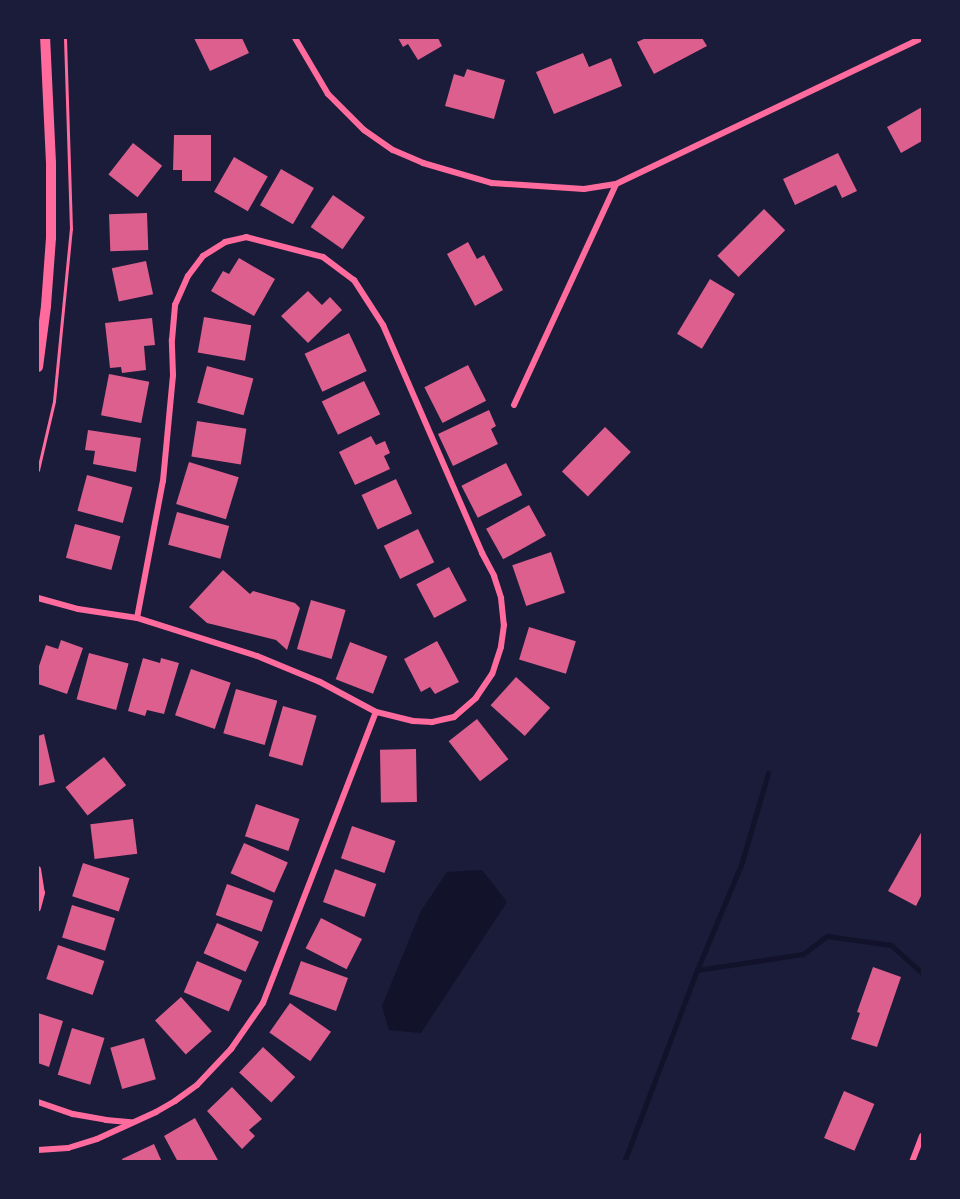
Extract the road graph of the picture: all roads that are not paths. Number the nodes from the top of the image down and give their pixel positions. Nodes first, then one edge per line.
1 (45, 38) edge
2 (295, 38) edge
3 (922, 38) edge
4 (616, 184) junction
5 (38, 367) edge
6 (514, 405) dead end
7 (38, 598) edge
8 (136, 618) junction
9 (376, 712) junction
10 (38, 869) edge
11 (38, 908) edge
12 (38, 1102) edge
13 (134, 1122) junction
14 (922, 1136) edge
15 (38, 1150) edge
16 (912, 1161) edge

1 - 5 street
2 - 4 street
3 - 4 street
4 - 6 street
7 - 8 street
8 - 9 street
8 - 9 street
9 - 13 street
10 - 11 street
12 - 13 street
13 - 15 street
14 - 16 street

